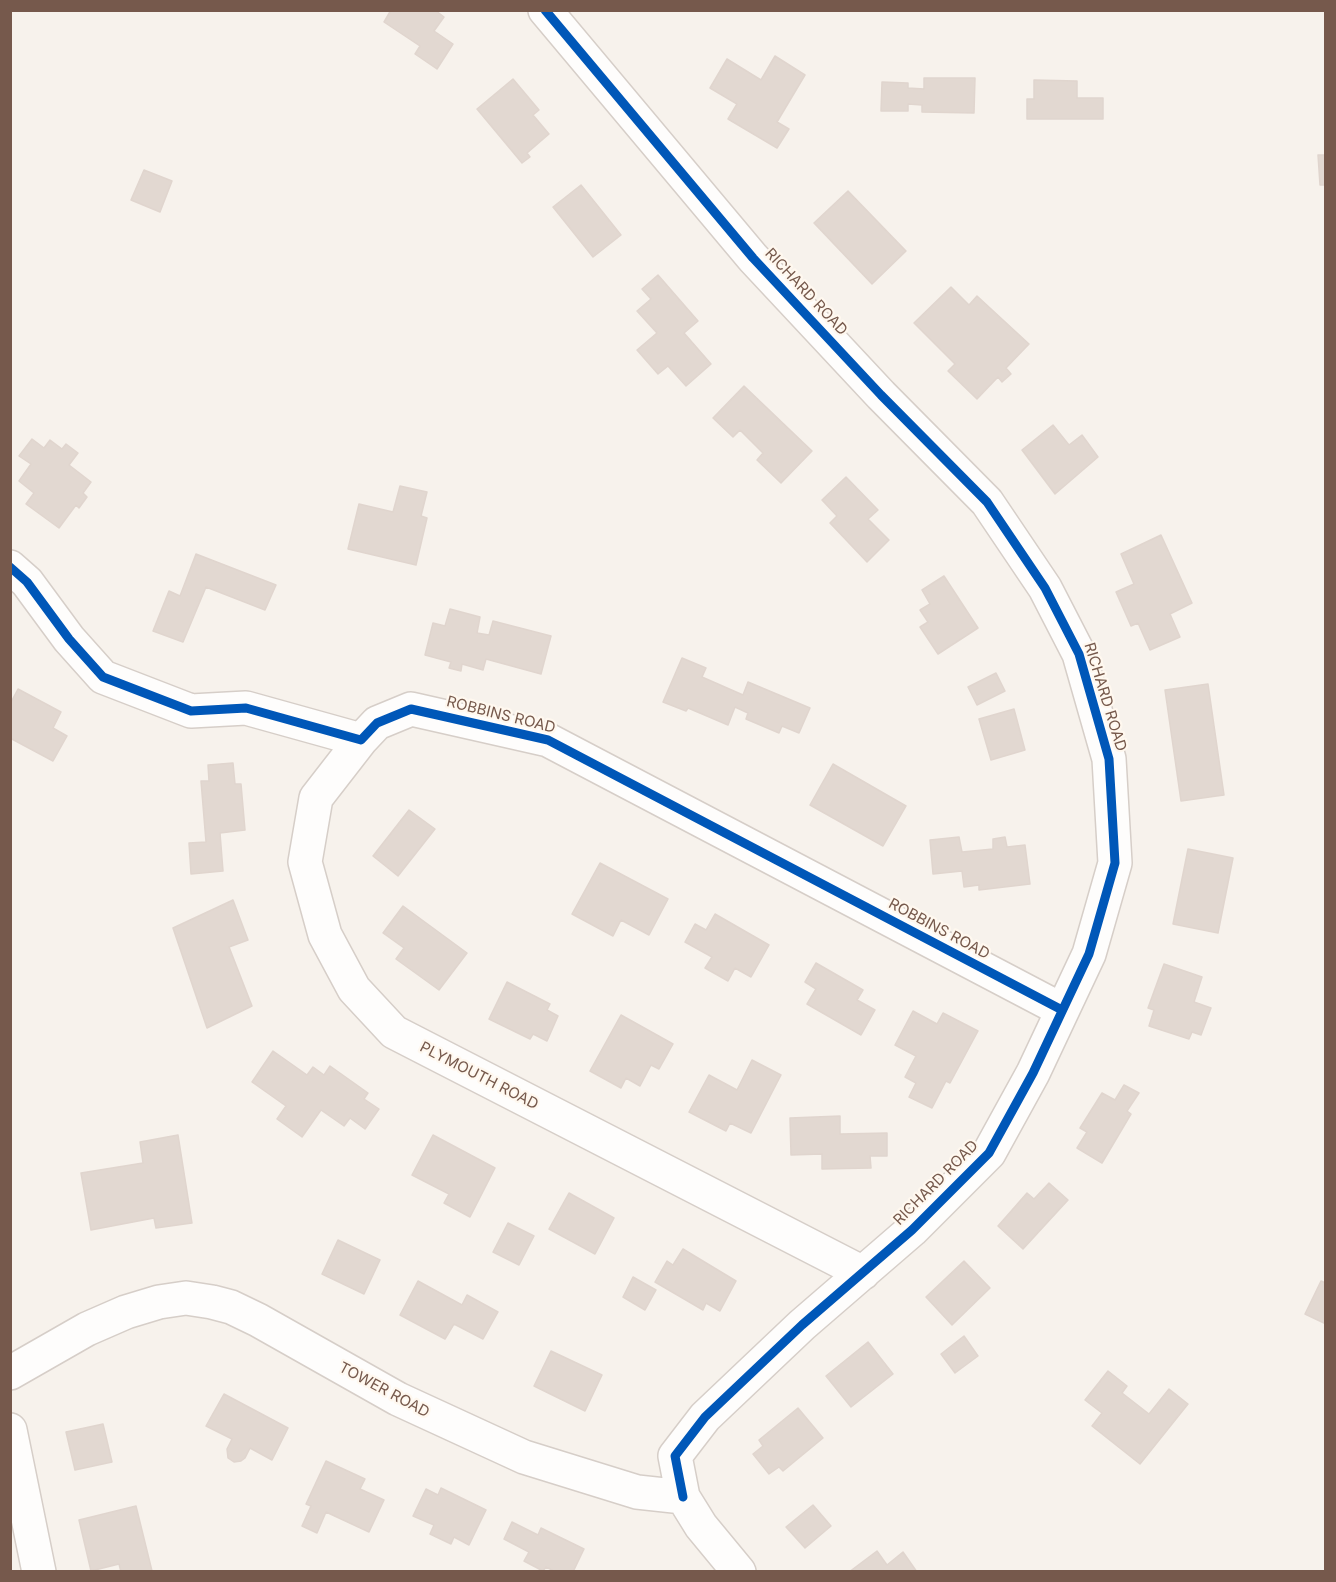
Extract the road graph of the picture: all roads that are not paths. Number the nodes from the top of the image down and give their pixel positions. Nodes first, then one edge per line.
1 (545, 10) edge
2 (10, 567) edge
3 (361, 740) junction
4 (1062, 1010) junction
5 (862, 1273) junction
6 (10, 1373) edge
7 (10, 1430) edge
8 (683, 1497) junction
9 (39, 1572) edge
10 (738, 1572) edge

1 - 4 street, RICHARD ROAD
2 - 3 street
3 - 4 street, ROBBINS ROAD
3 - 5 street, PLYMOUTH ROAD
4 - 5 street, RICHARD ROAD
5 - 8 street, RICHARD ROAD
6 - 8 street, TOWER ROAD
7 - 9 street
8 - 10 street

